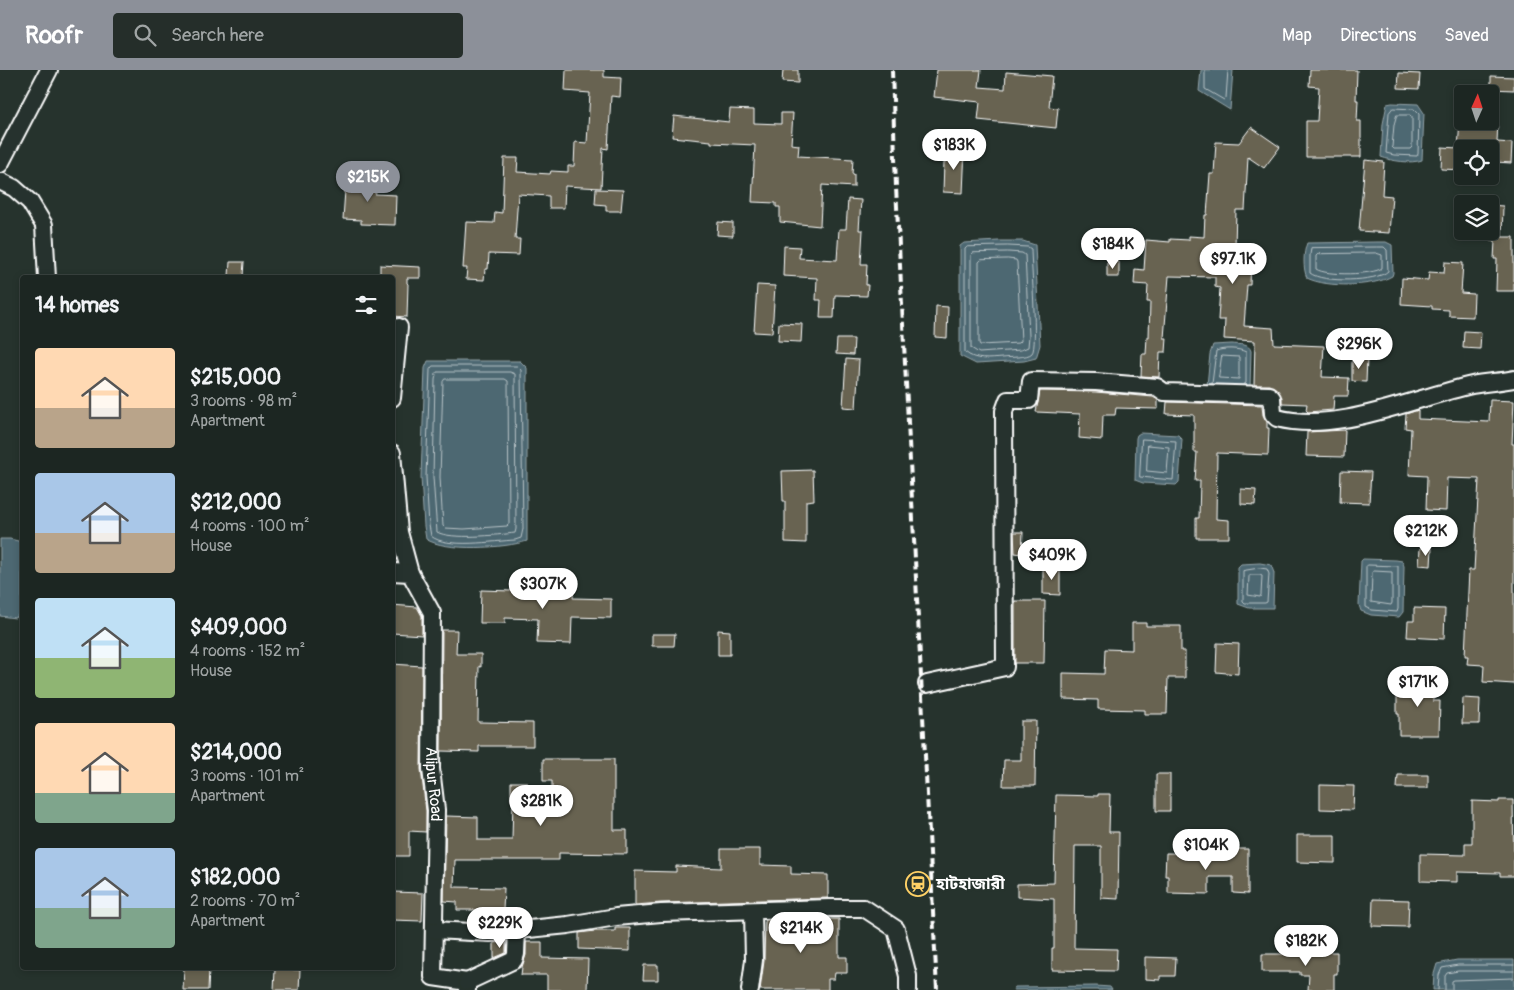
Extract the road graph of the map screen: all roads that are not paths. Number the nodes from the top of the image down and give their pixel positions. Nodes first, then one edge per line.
1 (49, 70) edge
2 (0, 164) edge
3 (0, 181) edge
4 (47, 275) edge
5 (399, 327) dead end
6 (395, 368) edge
7 (1514, 379) edge
8 (395, 487) edge
9 (395, 572) edge
10 (410, 573) junction
11 (927, 684) dead end
12 (753, 910) junction
13 (517, 929) junction
14 (434, 930) junction
15 (467, 986) edge
16 (750, 990) edge
17 (908, 990) edge

1 - 2 street
3 - 4 street
5 - 6 street
7 - 11 street
8 - 10 street, Alipur Road
9 - 10 street
10 - 14 street, Alipur Road
12 - 13 street
12 - 16 street
12 - 17 street
13 - 14 street
13 - 15 street
14 - 15 street, Alipur Road

